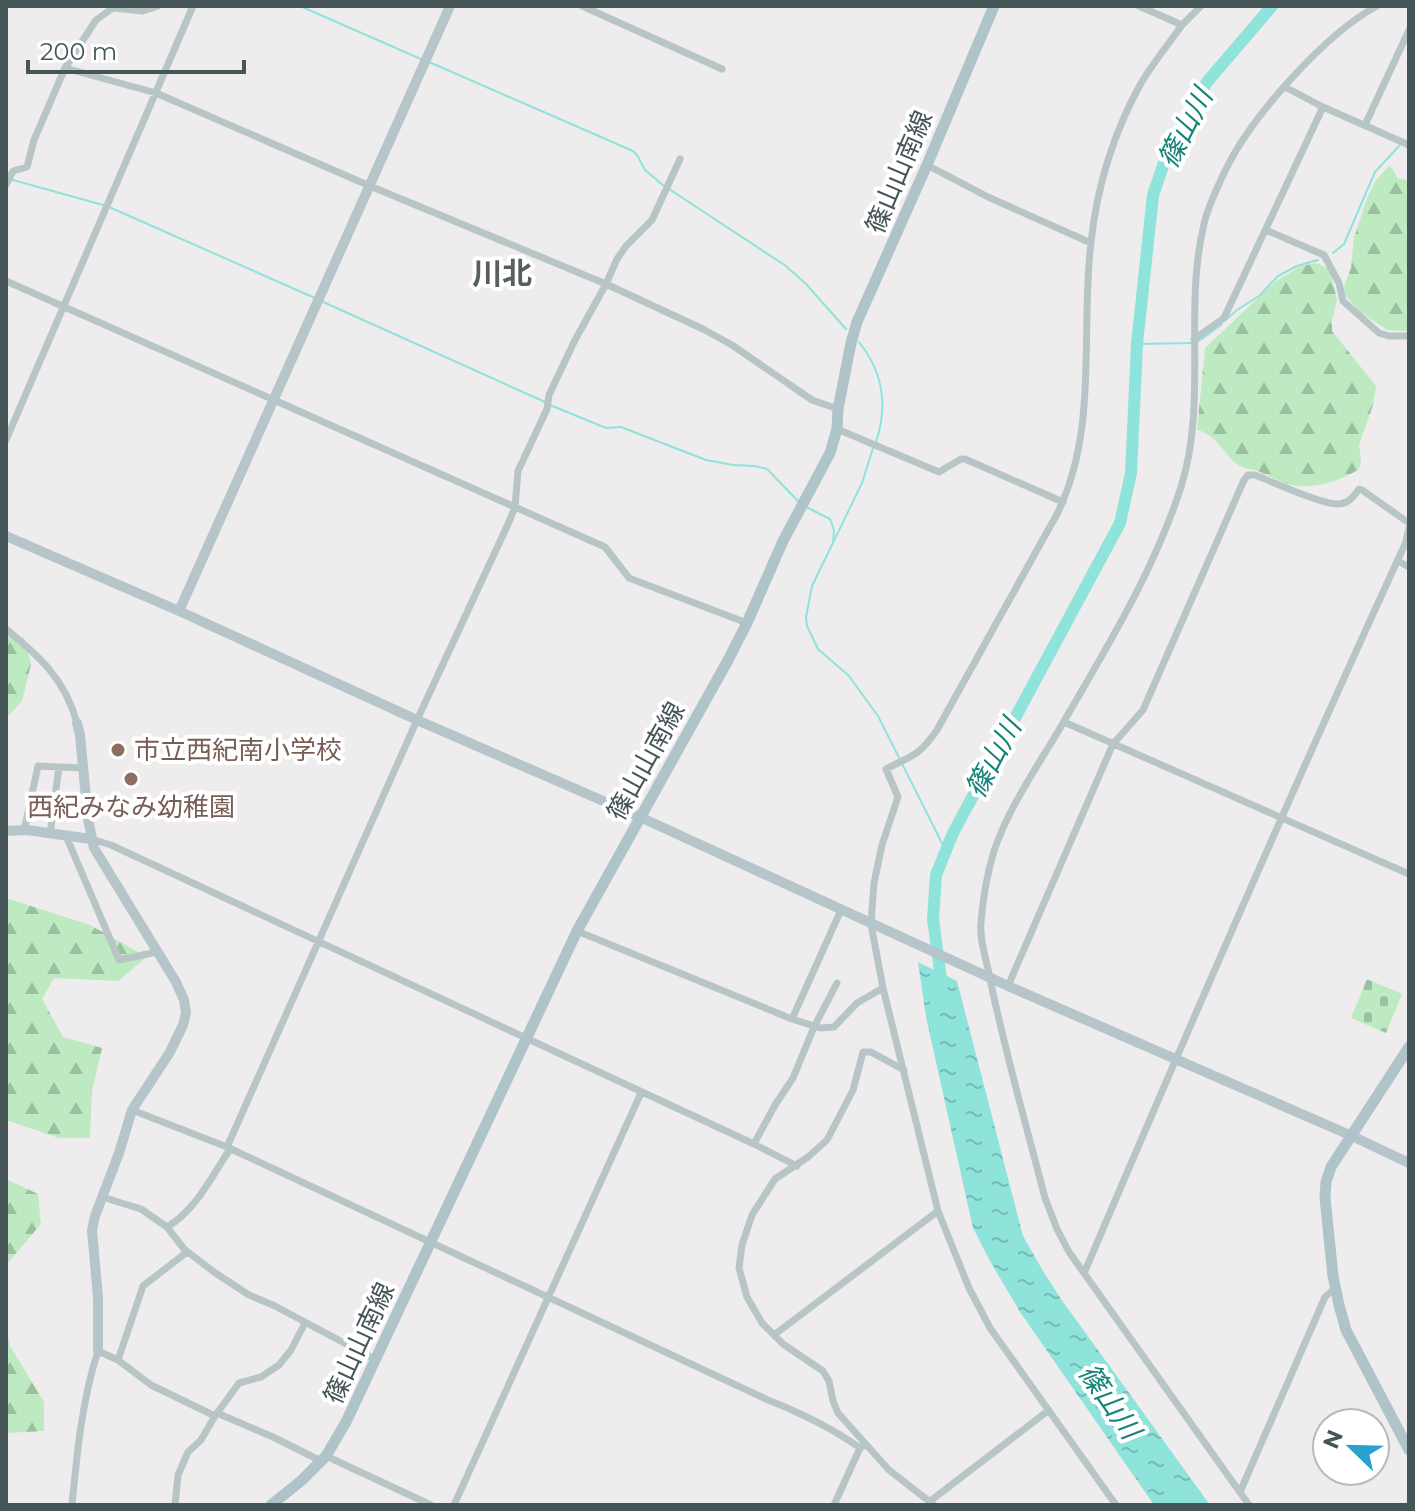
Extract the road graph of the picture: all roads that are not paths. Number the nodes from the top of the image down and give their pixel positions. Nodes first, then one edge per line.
1 (158, 6) edge
2 (193, 6) edge
3 (450, 6) edge
4 (582, 6) edge
5 (994, 6) edge
6 (1139, 6) edge
7 (1201, 6) edge
8 (1377, 6) edge
9 (113, 7) edge
10 (1182, 25) junction
11 (1409, 30) edge
12 (65, 68) junction
13 (722, 69) dead end
14 (1285, 87) junction
15 (156, 93) junction
16 (1323, 107) junction
17 (1365, 125) junction
18 (1409, 145) edge
19 (680, 159) dead end
20 (927, 165) junction
21 (6, 185) edge
22 (370, 186) junction
23 (1266, 230) junction
24 (1091, 243) junction
25 (6, 281) edge
26 (606, 284) junction
27 (63, 307) junction
28 (1409, 336) edge
29 (1194, 339) junction
30 (273, 400) junction
31 (838, 409) junction
32 (837, 429) junction
33 (6, 440) edge
34 (1063, 502) junction
35 (515, 507) junction
36 (1409, 526) edge
37 (6, 536) edge
38 (1398, 561) junction
39 (1409, 567) edge
40 (179, 611) junction
41 (747, 623) junction
42 (6, 629) edge
43 (417, 720) junction
44 (1064, 722) junction
45 (77, 723) joint
46 (1113, 744) junction
47 (59, 767) junction
48 (83, 768) junction
49 (640, 817) junction
50 (1283, 819) junction
51 (6, 831) edge
52 (24, 831) junction
53 (50, 834) junction
54 (66, 836) junction
55 (91, 839) junction
56 (1409, 874) edge
57 (841, 910) junction
58 (874, 926) junction
59 (577, 931) junction
60 (319, 943) junction
61 (157, 952) junction
62 (987, 977) junction
63 (837, 983) dead end
64 (1008, 986) junction
65 (883, 988) junction
66 (792, 1019) junction
67 (814, 1027) junction
68 (526, 1038) junction
69 (1409, 1047) edge
70 (1176, 1059) junction
71 (904, 1070) junction
72 (641, 1093) junction
73 (132, 1110) junction
74 (1352, 1136) junction
75 (754, 1144) junction
76 (228, 1148) junction
77 (1409, 1163) edge
78 (797, 1166) junction
79 (102, 1197) junction
80 (938, 1211) junction
81 (167, 1227) junction
82 (430, 1241) junction
83 (187, 1252) junction
84 (1085, 1271) junction
85 (1335, 1288) junction
86 (548, 1297) junction
87 (305, 1323) junction
88 (774, 1335) junction
89 (98, 1351) junction
90 (118, 1360) junction
91 (376, 1360) junction
92 (1049, 1410) junction
93 (216, 1415) junction
94 (862, 1447) junction
95 (1409, 1450) edge
96 (323, 1459) junction
97 (1240, 1492) junction
98 (932, 1503) edge
99 (72, 1505) edge
100 (175, 1505) edge
101 (271, 1505) edge
102 (431, 1505) edge
103 (454, 1505) edge
104 (834, 1505) edge
105 (1116, 1505) edge
106 (1249, 1505) edge

1 - 9 street
2 - 15 street
3 - 22 street
4 - 13 street
5 - 20 main road, 篠山山南線
6 - 10 street
7 - 10 street
8 - 14 street
9 - 12 street
10 - 24 street
11 - 17 street
12 - 15 street
12 - 21 street
14 - 16 street
14 - 29 street
15 - 22 street
15 - 27 street
16 - 17 street
16 - 23 street
17 - 18 street
19 - 26 street
20 - 24 street
20 - 31 main road, 篠山山南線
22 - 26 street
22 - 30 street
23 - 28 street
23 - 29 street
24 - 34 street
25 - 27 street
26 - 31 street
26 - 35 street
27 - 30 street
27 - 33 street
29 - 44 street
30 - 35 street
30 - 40 street
31 - 32 main road, 篠山山南線
32 - 34 street
32 - 41 main road, 篠山山南線
34 - 58 street
35 - 41 street
35 - 43 street
36 - 38 street
36 - 46 street
37 - 40 street
38 - 39 street
38 - 50 street
40 - 43 street
41 - 49 main road, 篠山山南線
42 - 45 street
43 - 49 street
43 - 60 street
44 - 46 street
44 - 62 street
45 - 48 street
46 - 50 street
46 - 64 street
47 - 48 street
47 - 52 street
47 - 53 street
48 - 55 street
49 - 57 street
49 - 59 main road, 篠山山南線
50 - 56 street
50 - 70 street
51 - 52 street
52 - 53 street
53 - 54 street
54 - 55 street
54 - 61 street
55 - 60 street
55 - 61 street
57 - 58 street
57 - 66 street
58 - 62 street
58 - 65 street
59 - 66 street
59 - 68 main road, 篠山山南線
60 - 68 street
60 - 76 street
61 - 73 street
62 - 64 street
62 - 84 street
63 - 67 street
64 - 70 street
65 - 67 street
65 - 71 street
66 - 67 street
67 - 75 street
68 - 72 street
68 - 82 main road, 篠山山南線
69 - 74 main road
70 - 74 street
70 - 84 street
71 - 78 street
71 - 80 street
72 - 75 street
72 - 86 street
73 - 76 street
73 - 79 street
74 - 77 street
74 - 85 main road
75 - 78 street
76 - 81 street
76 - 82 street
78 - 88 street
79 - 81 street
79 - 89 street
80 - 88 street
80 - 92 street
81 - 83 street
82 - 86 street
82 - 91 main road, 篠山山南線
83 - 87 street
83 - 90 street
84 - 97 street
85 - 95 main road
85 - 97 street
86 - 94 street
86 - 103 street
87 - 91 street
87 - 93 street
88 - 94 street
89 - 90 street
89 - 99 street
90 - 93 street
91 - 96 main road, 篠山山南線
92 - 98 street
92 - 105 street
93 - 96 street
93 - 100 street
94 - 98 street
94 - 104 street
96 - 101 main road, 篠山山南線
96 - 102 street
97 - 106 street

